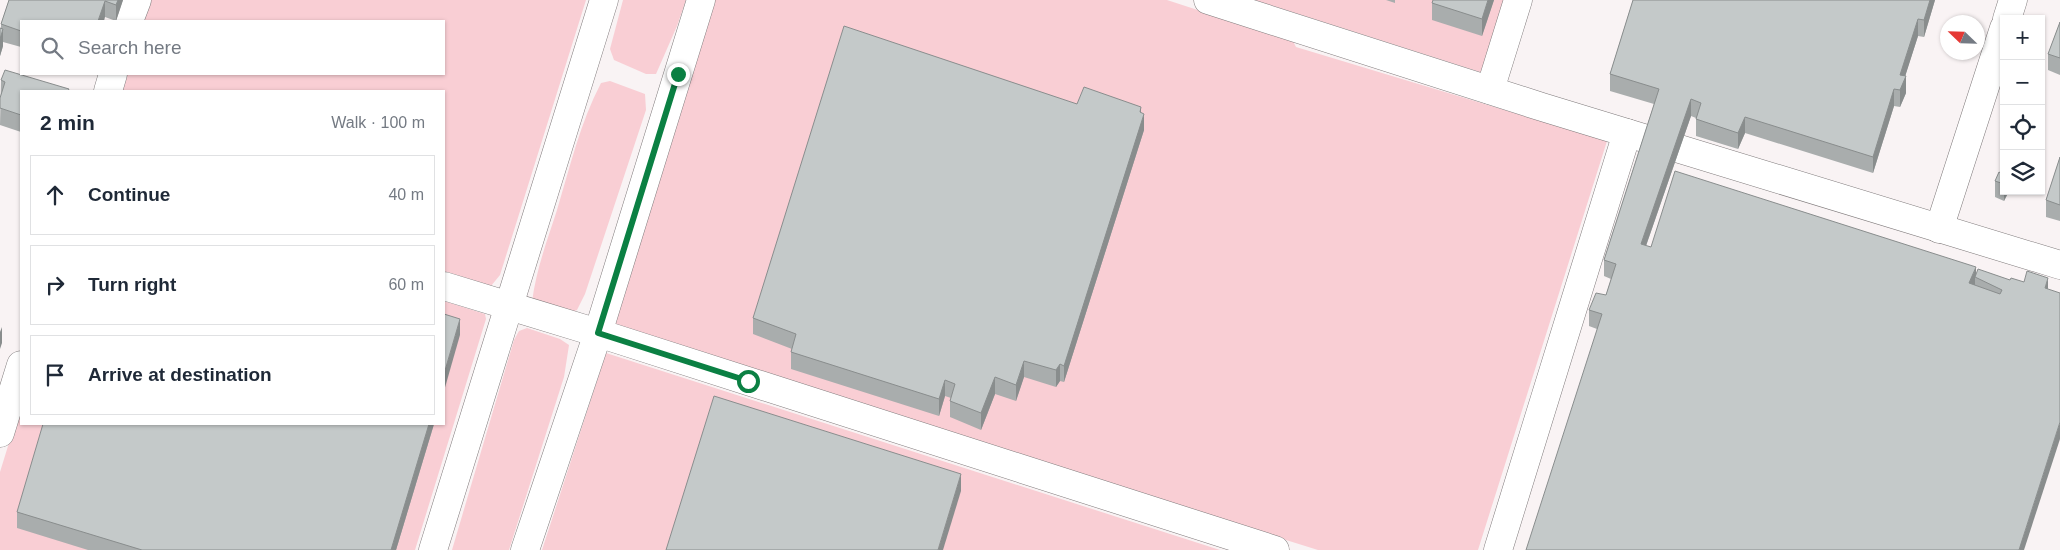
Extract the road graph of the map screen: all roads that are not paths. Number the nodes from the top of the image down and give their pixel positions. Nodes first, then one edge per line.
1 (137, 0) edge
2 (604, 0) edge
3 (701, 0) edge
4 (1208, 0) edge
5 (1518, 0) edge
6 (2013, 0) edge
7 (2008, 15) edge
8 (129, 20) edge
9 (2000, 40) edge
10 (113, 75) edge
11 (108, 90) edge
12 (1490, 90) junction
13 (1627, 133) junction
14 (1939, 228) junction
15 (2060, 265) edge
16 (445, 286) edge
17 (509, 307) junction
18 (598, 333) junction
19 (20, 368) edge
20 (0, 433) edge
21 (432, 550) edge
22 (525, 550) edge
23 (1275, 550) edge
24 (1498, 550) edge

1 - 8 lane
2 - 17 lane
3 - 18 lane
4 - 12 lane
5 - 12 lane
6 - 7 lane
9 - 14 lane
10 - 11 lane
12 - 13 lane
13 - 14 lane
13 - 24 lane
14 - 15 lane
16 - 17 lane
17 - 18 lane
17 - 21 lane
18 - 22 lane
18 - 23 lane
19 - 20 lane

